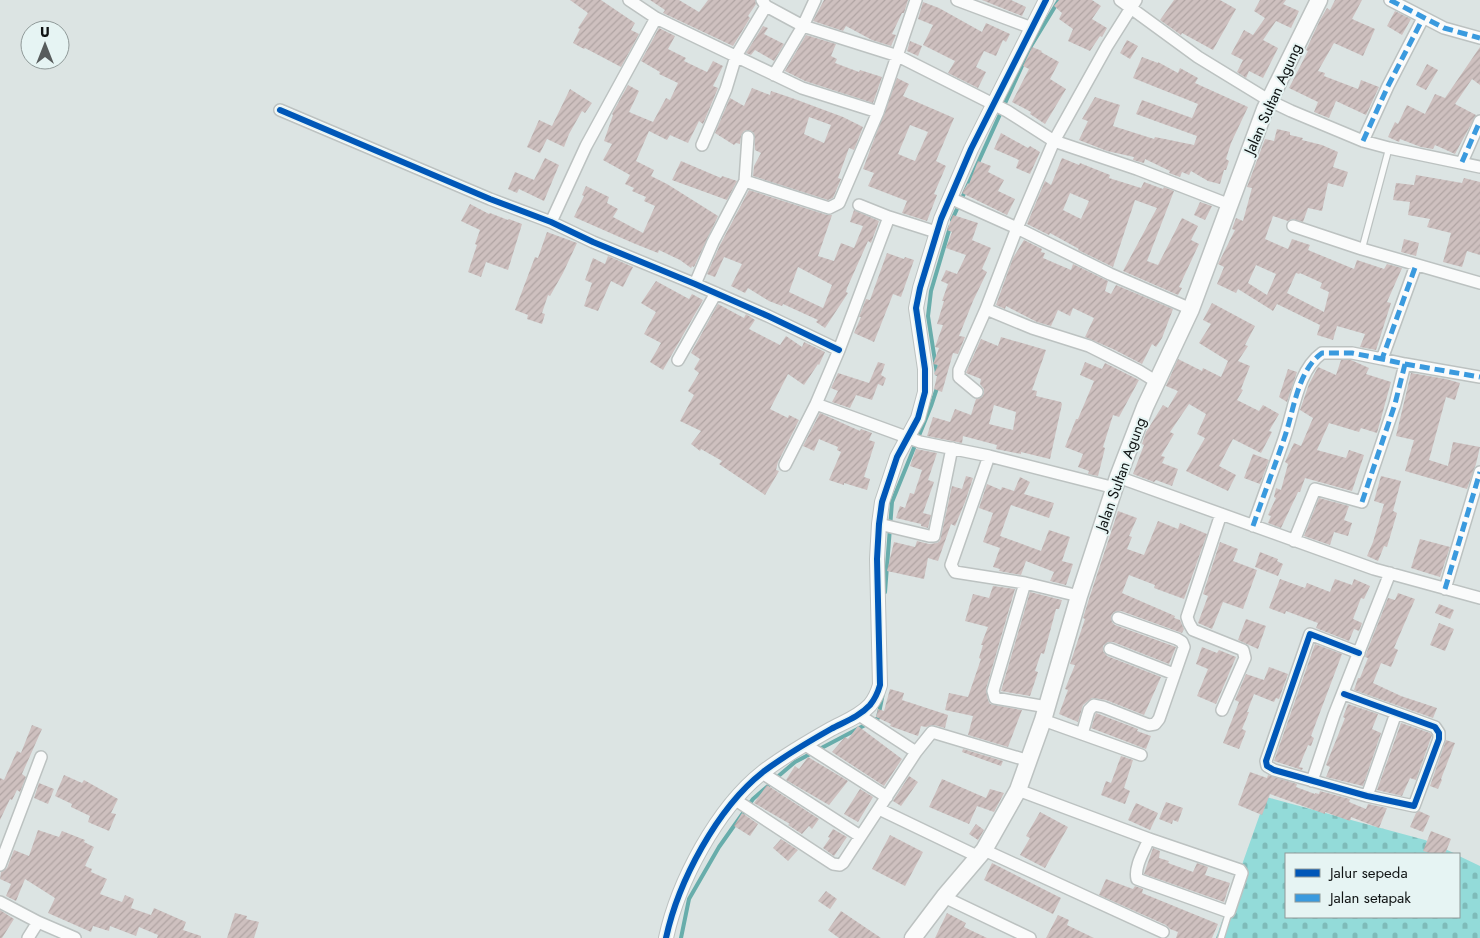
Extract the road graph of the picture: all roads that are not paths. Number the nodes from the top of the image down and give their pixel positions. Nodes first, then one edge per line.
1 (629, 0) edge
2 (814, 0) edge
3 (916, 0) edge
4 (957, 0) edge
5 (1046, 0) edge
6 (1120, 0) edge
7 (1319, 0) edge
8 (1390, 0) edge
9 (764, 3) edge
10 (1133, 4) edge
11 (656, 18) junction
12 (1422, 20) junction
13 (803, 26) junction
14 (1032, 28) junction
15 (1480, 38) edge
16 (736, 56) junction
17 (898, 56) junction
18 (774, 74) junction
19 (1270, 101) junction
20 (999, 107) junction
21 (280, 110) dead end
22 (878, 112) junction
23 (1480, 121) edge
24 (748, 137) dead end
25 (1054, 141) junction
26 (1364, 141) junction
27 (702, 145) dead end
28 (1389, 148) junction
29 (1462, 162) junction
30 (1480, 167) edge
31 (745, 181) junction
32 (957, 201) junction
33 (859, 205) dead end
34 (1230, 205) junction
35 (889, 217) junction
36 (551, 222) junction
37 (1293, 226) dead end
38 (1017, 228) junction
39 (936, 232) junction
40 (1362, 249) junction
41 (1416, 265) junction
42 (1480, 283) edge
43 (695, 284) junction
44 (716, 294) junction
45 (986, 309) junction
46 (1191, 309) junction
47 (839, 350) junction
48 (1382, 359) junction
49 (678, 360) dead end
50 (1405, 364) junction
51 (1480, 378) edge
52 (1157, 382) junction
53 (977, 392) dead end
54 (816, 404) junction
55 (913, 440) junction
56 (952, 448) junction
57 (989, 456) junction
58 (786, 466) dead end
59 (1480, 472) edge
60 (1116, 482) junction
61 (1221, 514) junction
62 (879, 524) junction
63 (1253, 526) junction
64 (1294, 541) junction
65 (1390, 573) junction
66 (1025, 583) junction
67 (1445, 589) junction
68 (1079, 596) junction
69 (1480, 598) edge
70 (1118, 618) dead end
71 (1110, 649) dead end
72 (1359, 653) junction
73 (1174, 674) junction
74 (1344, 694) junction
75 (1222, 710) dead end
76 (1396, 713) junction
77 (1045, 714) junction
78 (860, 715) junction
79 (1082, 734) junction
80 (804, 744) junction
81 (916, 752) junction
82 (1141, 755) dead end
83 (41, 757) dead end
84 (1029, 761) junction
85 (762, 773) junction
86 (1312, 781) junction
87 (1018, 790) junction
88 (1367, 796) junction
89 (887, 798) junction
90 (734, 800) junction
91 (879, 809) junction
92 (860, 836) junction
93 (1149, 839) junction
94 (982, 854) junction
95 (0, 865) edge
96 (944, 897) junction
97 (0, 902) edge
98 (1230, 912) junction
99 (38, 922) junction
100 (1163, 932) dead end
101 (28, 938) edge
102 (75, 938) edge
103 (666, 938) edge
104 (913, 938) edge
105 (1030, 938) edge
106 (1221, 938) edge

1 - 11 street
2 - 13 street
3 - 17 street
4 - 14 street
5 - 14 street
6 - 10 street
7 - 19 main road, Jalan Sultan Agung
8 - 12 street
9 - 13 street
9 - 16 street
10 - 19 street
10 - 25 street
11 - 16 street
11 - 36 street
12 - 15 street
12 - 26 street
13 - 17 street
13 - 18 street
14 - 20 street
16 - 18 street
16 - 27 street
17 - 20 street
17 - 22 street
18 - 22 street
19 - 26 street
19 - 34 main road, Jalan Sultan Agung
20 - 25 street
20 - 32 street
21 - 36 street
22 - 31 street
23 - 29 street
24 - 31 street
25 - 34 street
25 - 38 street
26 - 28 street
28 - 29 street
28 - 40 lane
29 - 30 street
31 - 43 street
32 - 38 street
32 - 39 street
33 - 35 street
34 - 46 main road, Jalan Sultan Agung
35 - 39 street
35 - 47 street
36 - 43 street
37 - 40 street
38 - 45 street
38 - 46 street
39 - 55 street
40 - 41 street
41 - 42 street
41 - 48 street
43 - 44 street
44 - 47 street
44 - 49 street
45 - 52 street
45 - 53 street
46 - 52 main road, Jalan Sultan Agung
47 - 54 street
48 - 50 street
48 - 63 street
50 - 51 street
50 - 64 street
52 - 60 main road, Jalan Sultan Agung
54 - 55 street
54 - 58 street
55 - 56 street
55 - 62 street
56 - 57 street
56 - 62 street
57 - 60 street
57 - 66 street
59 - 67 street
60 - 61 street
60 - 68 main road, Jalan Sultan Agung
61 - 63 street
61 - 75 street
62 - 78 street
63 - 64 street
64 - 65 street
65 - 67 street
65 - 72 street
66 - 68 street
66 - 77 street
67 - 69 street
68 - 77 main road, Jalan Sultan Agung
70 - 73 street
71 - 73 street
72 - 74 street
72 - 86 street
73 - 79 street
74 - 76 street
74 - 86 street
76 - 88 street
76 - 88 street
77 - 79 street
77 - 84 main road, Jalan Sultan Agung
78 - 80 street
78 - 81 street
79 - 82 street
80 - 85 street
80 - 89 street
81 - 84 street
81 - 89 street
83 - 95 street
84 - 87 main road, Jalan Sultan Agung
85 - 90 street
85 - 92 street
86 - 88 street
87 - 93 street
87 - 94 main road, Jalan Sultan Agung
89 - 91 street
90 - 92 street
90 - 103 street
91 - 92 street
91 - 94 street
93 - 98 street
93 - 98 street
94 - 96 main road, Jalan Sultan Agung
94 - 100 street
96 - 104 main road, Jalan Sultan Agung
96 - 105 street
97 - 99 street
98 - 106 lane
99 - 101 street
99 - 102 street

